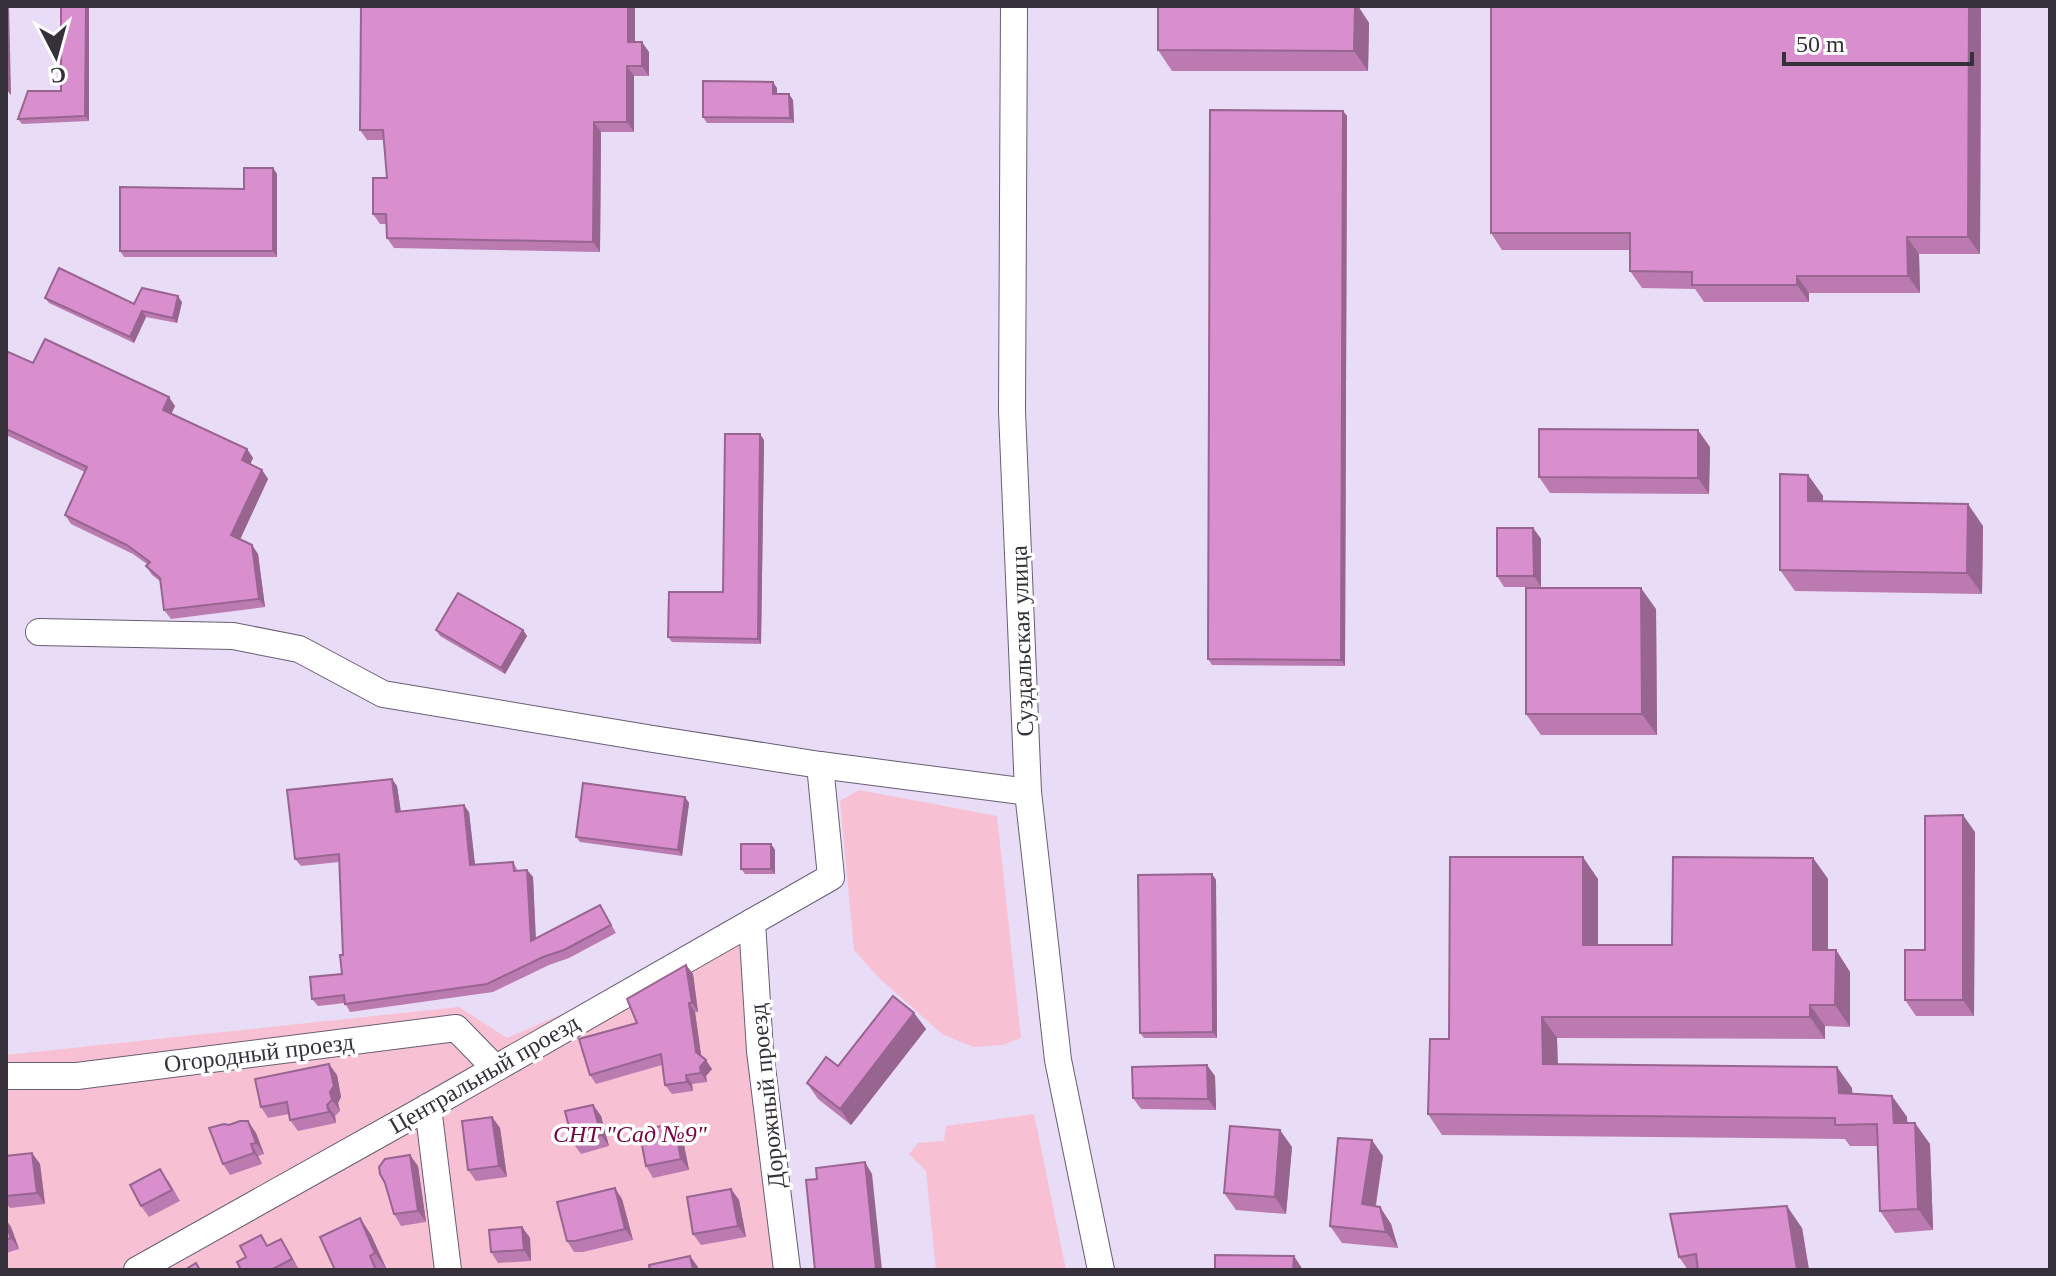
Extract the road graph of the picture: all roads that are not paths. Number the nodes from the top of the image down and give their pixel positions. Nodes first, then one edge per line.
1 (1014, 6) edge
2 (39, 632) dead end
3 (820, 765) junction
4 (1028, 792) junction
5 (752, 922) junction
6 (495, 1068) junction
7 (6, 1076) edge
8 (428, 1107) junction
9 (137, 1270) edge
10 (448, 1270) edge
11 (787, 1270) edge
12 (1101, 1270) edge

1 - 4 street, Суздальская улица
2 - 3 street
3 - 4 street
3 - 5 street, Центральный проезд
4 - 12 street, Суздальская улица
5 - 6 street, Центральный проезд
5 - 11 street, Дорожный проезд
6 - 7 street, Огородный проезд
6 - 8 street, Центральный проезд
8 - 9 street, Центральный проезд
8 - 10 street

